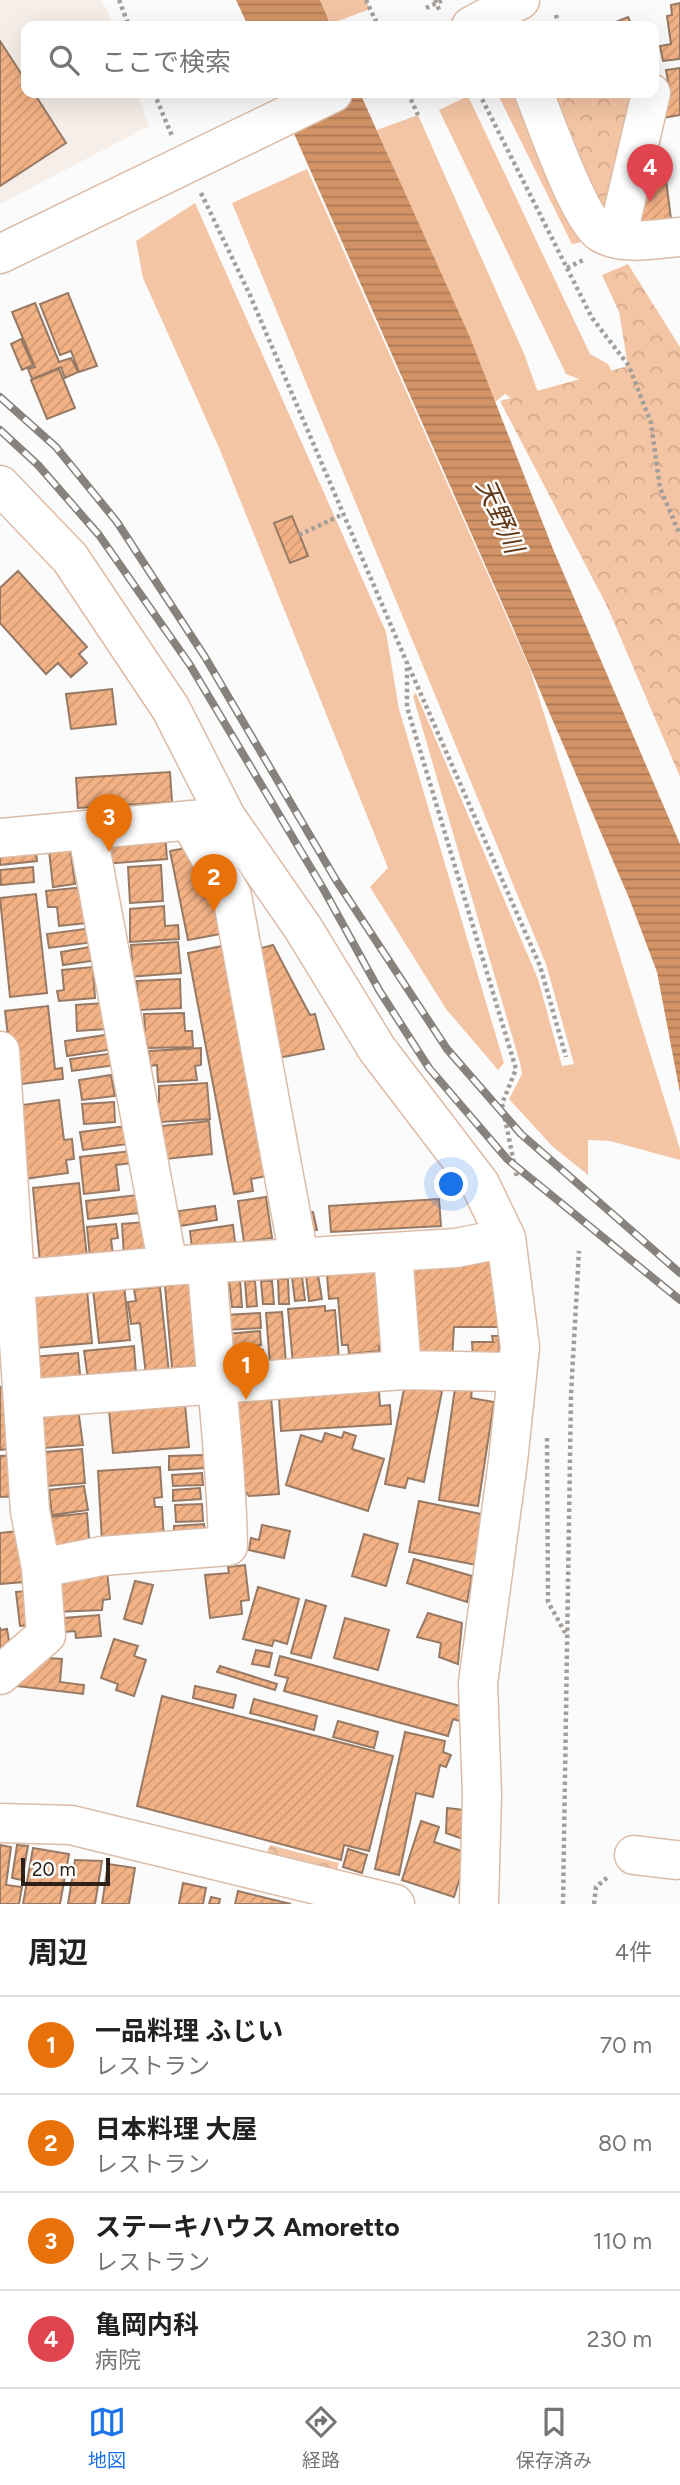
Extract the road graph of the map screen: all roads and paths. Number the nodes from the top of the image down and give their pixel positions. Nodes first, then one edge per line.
1 (120, 0) edge
2 (366, 0) edge
3 (443, 0) edge
4 (520, 0) edge
5 (426, 8) dead end
6 (556, 15) dead end
7 (127, 21) edge
8 (376, 21) edge
9 (480, 21) edge
10 (558, 21) edge
11 (322, 98) edge
12 (410, 98) edge
13 (482, 98) edge
14 (536, 98) edge
15 (650, 98) edge
16 (418, 115) dead end
17 (217, 230) dead end
18 (680, 237) edge
19 (617, 238) junction
20 (0, 254) edge
21 (0, 485) edge
22 (341, 515) dead end
23 (299, 535) dead end
24 (680, 535) edge
25 (407, 663) junction
26 (208, 819) junction
27 (88, 830) junction
28 (0, 838) edge
29 (0, 1051) edge
30 (566, 1057) dead end
31 (519, 1184) dead end
32 (506, 1238) junction
33 (579, 1251) dead end
34 (393, 1253) junction
35 (299, 1258) junction
36 (207, 1265) junction
37 (168, 1266) junction
38 (8, 1281) edge
39 (402, 1370) junction
40 (517, 1372) junction
41 (215, 1383) junction
42 (24, 1399) junction
43 (15, 1513) edge
44 (41, 1568) junction
45 (0, 1675) edge
46 (0, 1824) edge
47 (634, 1855) dead end
48 (676, 1860) dead end
49 (395, 1904) edge
50 (479, 1904) edge
51 (563, 1904) edge

1 - 7 path
2 - 8 path
3 - 5 path
4 - 9 street
6 - 10 path
11 - 20 street
12 - 16 path
13 - 24 path
14 - 19 street
15 - 19 street
17 - 25 path
18 - 19 street
21 - 26 street
22 - 23 path
25 - 30 path
25 - 31 path
26 - 27 street
26 - 32 street
26 - 35 street
27 - 28 street
27 - 37 street
29 - 38 street
32 - 34 street
32 - 40 street
33 - 51 path
34 - 35 street
34 - 39 street
35 - 36 street
36 - 37 street
36 - 41 street
37 - 38 street
38 - 42 street
39 - 40 street
39 - 41 street
40 - 50 street
41 - 42 street
41 - 44 street
42 - 43 street
43 - 44 street
44 - 45 street
46 - 49 street
47 - 48 street

